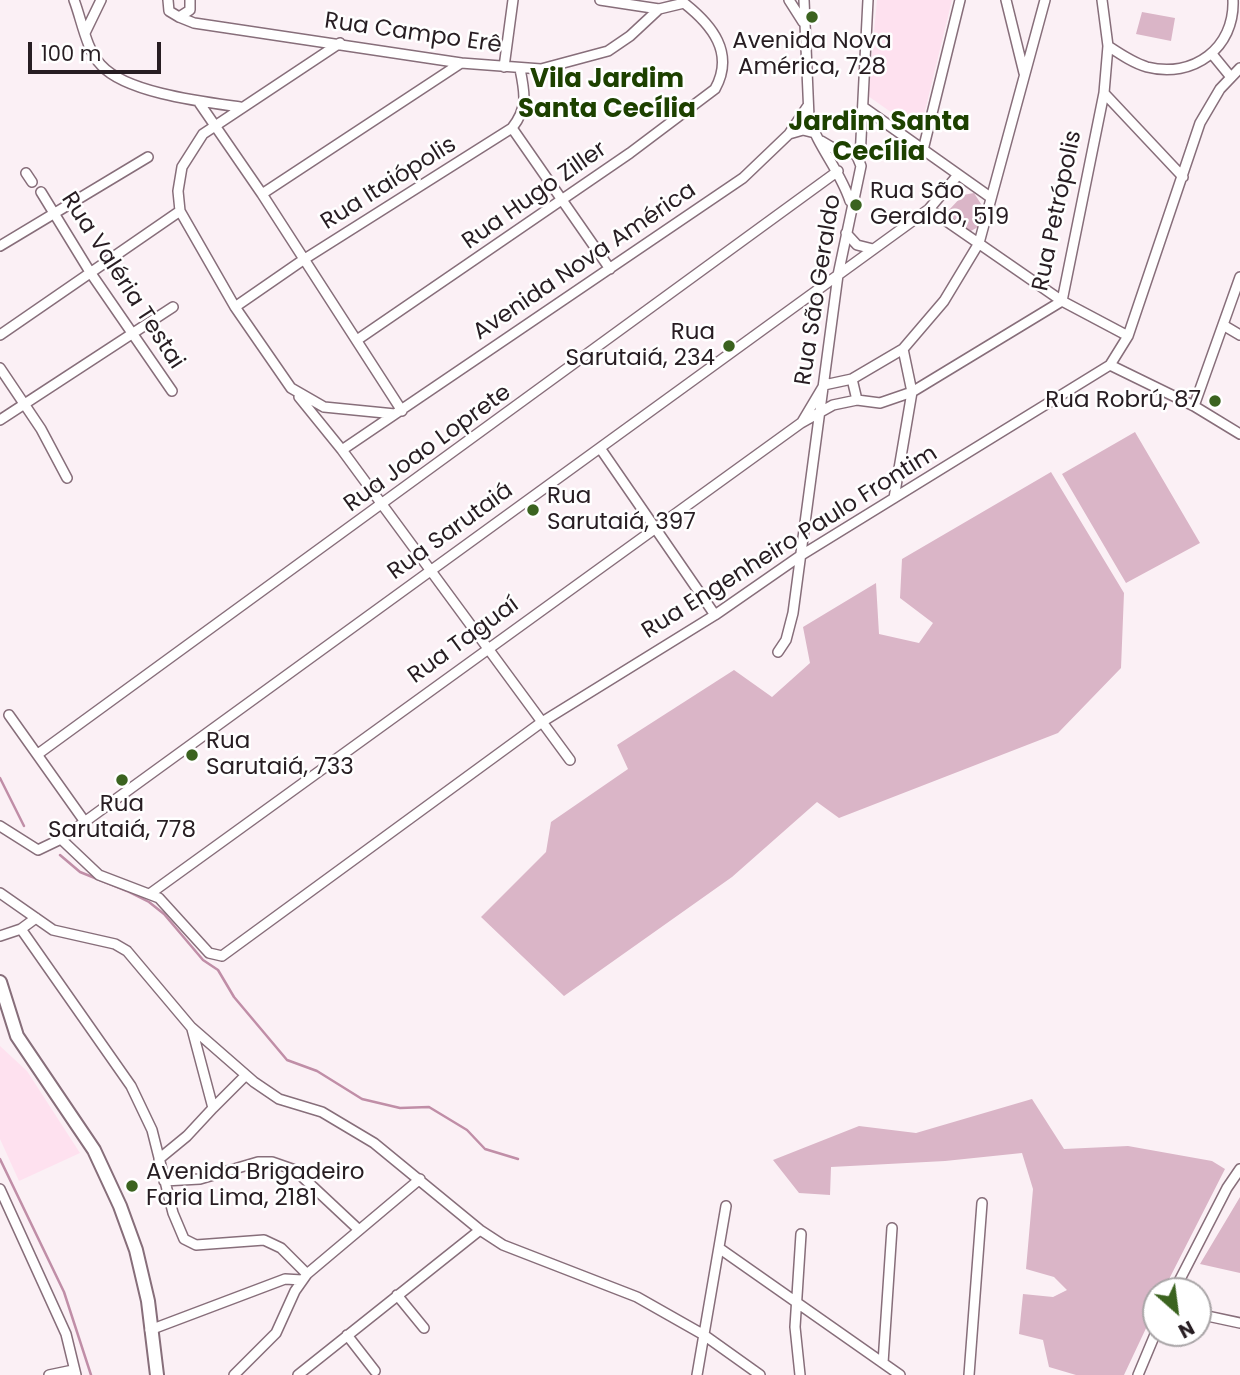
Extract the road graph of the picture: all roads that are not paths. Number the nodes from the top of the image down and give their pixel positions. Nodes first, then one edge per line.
1 (74, 0) edge
2 (101, 0) edge
3 (168, 0) edge
4 (513, 0) edge
5 (600, 0) edge
6 (789, 0) edge
7 (868, 0) edge
8 (960, 0) edge
9 (1006, 0) edge
10 (1045, 0) edge
11 (1102, 0) edge
12 (1233, 0) edge
13 (684, 2) edge
14 (191, 3) edge
15 (804, 4) edge
16 (659, 9) junction
17 (179, 17) junction
18 (804, 24) junction
19 (217, 25) junction
20 (85, 33) junction
21 (340, 43) junction
22 (1108, 46) junction
23 (1212, 54) junction
24 (461, 63) junction
25 (504, 67) junction
26 (1240, 68) edge
27 (520, 69) junction
28 (1024, 74) junction
29 (1230, 76) junction
30 (1104, 93) junction
31 (198, 101) junction
32 (240, 107) junction
33 (807, 107) junction
34 (863, 107) junction
35 (215, 123) junction
36 (862, 125) junction
37 (512, 128) junction
38 (789, 134) junction
39 (818, 137) junction
40 (923, 150) junction
41 (846, 152) junction
42 (148, 157) dead end
43 (860, 159) junction
44 (839, 171) junction
45 (858, 172) junction
46 (26, 173) dead end
47 (958, 175) junction
48 (1183, 177) junction
49 (32, 183) dead end
50 (41, 192) dead end
51 (262, 194) junction
52 (990, 198) junction
53 (562, 200) junction
54 (851, 202) junction
55 (929, 209) junction
56 (180, 211) junction
57 (51, 213) junction
58 (846, 233) junction
59 (979, 243) junction
60 (0, 246) edge
61 (873, 249) junction
62 (303, 260) junction
63 (610, 269) junction
64 (90, 272) junction
65 (838, 275) junction
66 (1240, 276) edge
67 (1062, 301) junction
68 (173, 307) dead end
69 (235, 307) junction
70 (1223, 325) junction
71 (132, 334) junction
72 (0, 335) edge
73 (1240, 335) edge
74 (1128, 336) junction
75 (357, 340) junction
76 (903, 349) junction
77 (1110, 365) junction
78 (0, 368) edge
79 (852, 379) junction
80 (824, 385) junction
81 (291, 388) junction
82 (172, 391) dead end
83 (912, 392) junction
84 (857, 400) junction
85 (24, 404) junction
86 (1194, 406) junction
87 (399, 412) junction
88 (820, 415) junction
89 (0, 420) edge
90 (801, 423) junction
91 (1240, 434) edge
92 (600, 448) junction
93 (342, 450) junction
94 (67, 478) dead end
95 (894, 498) junction
96 (383, 506) junction
97 (654, 527) junction
98 (800, 556) junction
99 (430, 570) junction
100 (715, 615) junction
101 (488, 647) junction
102 (779, 652) dead end
103 (9, 715) dead end
104 (542, 722) junction
105 (38, 754) junction
106 (570, 760) dead end
107 (85, 822) junction
108 (0, 827) edge
109 (61, 839) junction
110 (0, 893) edge
111 (151, 893) junction
112 (36, 918) junction
113 (20, 929) junction
114 (0, 936) edge
115 (0, 982) edge
116 (191, 1027) junction
117 (245, 1076) junction
118 (213, 1108) junction
119 (159, 1159) junction
120 (1240, 1169) edge
121 (420, 1179) junction
122 (164, 1181) junction
123 (0, 1189) edge
124 (2, 1199) edge
125 (982, 1203) dead end
126 (726, 1206) dead end
127 (892, 1228) dead end
128 (358, 1229) junction
129 (480, 1230) junction
130 (800, 1234) dead end
131 (719, 1248) junction
132 (305, 1277) junction
133 (1181, 1277) edge
134 (397, 1295) junction
135 (796, 1302) junction
136 (1212, 1317) edge
137 (1240, 1323) edge
138 (424, 1328) dead end
139 (150, 1330) junction
140 (347, 1335) junction
141 (704, 1335) junction
142 (1150, 1347) edge
143 (883, 1363) junction
144 (746, 1370) edge
145 (375, 1371) dead end
146 (75, 1372) edge
147 (49, 1375) edge
148 (156, 1375) edge
149 (234, 1375) edge
150 (298, 1375) edge
151 (697, 1375) edge
152 (760, 1375) edge
153 (800, 1375) edge
154 (900, 1375) edge
155 (969, 1375) edge
156 (1138, 1375) edge

1 - 20 street
2 - 20 street
3 - 17 street
4 - 25 street
5 - 16 street, Rua Hugo Ziller
6 - 15 street
6 - 18 street
7 - 34 street
8 - 40 street
9 - 28 street
10 - 28 street
11 - 22 street, Rua Petrópolis
12 - 23 street
13 - 16 street, Rua Hugo Ziller
13 - 53 street, Rua Hugo Ziller
14 - 17 street
14 - 19 street, Rua Campo Erê
15 - 18 street
16 - 27 street, Rua Campo Erê
17 - 19 street, Rua Campo Erê
18 - 33 street
19 - 21 street, Rua Campo Erê
20 - 31 street
21 - 24 street, Rua Campo Erê
21 - 32 street
22 - 23 street
22 - 30 street, Rua Petrópolis
23 - 29 street
24 - 25 street, Rua Campo Erê
24 - 51 street
25 - 27 street, Rua Campo Erê
26 - 29 street, Rua Engenheiro Paulo Frontim
27 - 37 street
28 - 52 street
29 - 48 street, Rua Engenheiro Paulo Frontim
30 - 48 street
30 - 67 street, Rua Petrópolis
31 - 32 street
31 - 35 street
32 - 35 street
33 - 38 street, Avenida Nova América
33 - 39 street
34 - 36 street
34 - 40 street
35 - 51 street
35 - 56 street
36 - 41 street
36 - 43 street
37 - 53 street
37 - 62 street, Rua Itaiópolis
38 - 39 street
38 - 63 street, Avenida Nova América
39 - 41 street
39 - 44 street
40 - 47 street
41 - 43 street
41 - 44 street
42 - 57 street
43 - 45 street
44 - 45 street
44 - 54 street
44 - 96 street, Rua Joao Loprete
45 - 54 street, Rua São Geraldo
46 - 49 street
47 - 52 street
47 - 55 street, Rua Sarutaiá
48 - 74 street, Rua Engenheiro Paulo Frontim
50 - 57 street, Rua Valéria Testai
51 - 62 street
52 - 59 street
53 - 63 street
53 - 75 street, Rua Hugo Ziller
54 - 58 street, Rua São Geraldo
55 - 59 street
55 - 61 street, Rua Sarutaiá
56 - 64 street
56 - 69 street
57 - 60 street
57 - 64 street, Rua Valéria Testai
58 - 61 street
58 - 65 street, Rua São Geraldo
59 - 67 street
59 - 76 street
61 - 65 street, Rua Sarutaiá
62 - 69 street, Rua Itaiópolis
62 - 75 street
63 - 87 street, Avenida Nova América
64 - 71 street, Rua Valéria Testai
64 - 72 street
65 - 80 street, Rua São Geraldo
65 - 92 street, Rua Sarutaiá
66 - 70 street
67 - 74 street
67 - 83 street, Rua Petrópolis
68 - 71 street
69 - 81 street
70 - 73 street
70 - 86 street
71 - 82 street, Rua Valéria Testai
71 - 85 street
74 - 77 street, Rua Engenheiro Paulo Frontim
75 - 87 street
76 - 79 street
76 - 83 street
77 - 86 street
77 - 95 street, Rua Engenheiro Paulo Frontim
78 - 85 street
79 - 80 street
79 - 84 street
80 - 88 street, Rua São Geraldo
80 - 90 street, Rua Taguaí
81 - 87 street
81 - 93 street
83 - 84 street, Rua Petrópolis
83 - 95 street
84 - 88 street, Rua São Geraldo
85 - 89 street
85 - 94 street
86 - 91 street
87 - 93 street, Avenida Nova América
88 - 90 street, Rua Taguaí
88 - 98 street, Rua São Geraldo
90 - 97 street, Rua Taguaí
92 - 97 street
92 - 99 street, Rua Sarutaiá
93 - 96 street
95 - 98 street, Rua Engenheiro Paulo Frontim
96 - 99 street
96 - 105 street, Rua Joao Loprete
97 - 100 street
97 - 101 street, Rua Taguaí
98 - 100 street, Rua Engenheiro Paulo Frontim
98 - 102 street, Rua São Geraldo
99 - 101 street
99 - 107 street, Rua Sarutaiá
100 - 104 street, Rua Engenheiro Paulo Frontim
101 - 104 street
101 - 111 street, Rua Taguaí
103 - 105 street
104 - 106 street
104 - 111 street, Rua Engenheiro Paulo Frontim
105 - 107 street
107 - 109 street, Rua Sarutaiá
108 - 109 street
109 - 111 street
110 - 112 street
112 - 113 street
112 - 116 street
113 - 114 street
113 - 119 street
115 - 139 main road
116 - 117 street
116 - 118 street
117 - 118 street
117 - 121 street
118 - 119 street
119 - 122 street
120 - 133 street
121 - 128 street
121 - 129 street
122 - 128 street
122 - 132 street
123 - 124 street
124 - 146 street
125 - 155 street
126 - 131 street
127 - 143 street
128 - 132 street
129 - 134 street
129 - 141 street
130 - 135 street
131 - 135 street
131 - 141 street
132 - 139 street
132 - 149 street
134 - 138 street
134 - 140 street
135 - 143 street
135 - 153 street
136 - 137 street
139 - 148 main road
140 - 145 street
140 - 150 street
141 - 144 street
141 - 151 street
142 - 156 street
143 - 154 street
144 - 152 street
146 - 147 street

